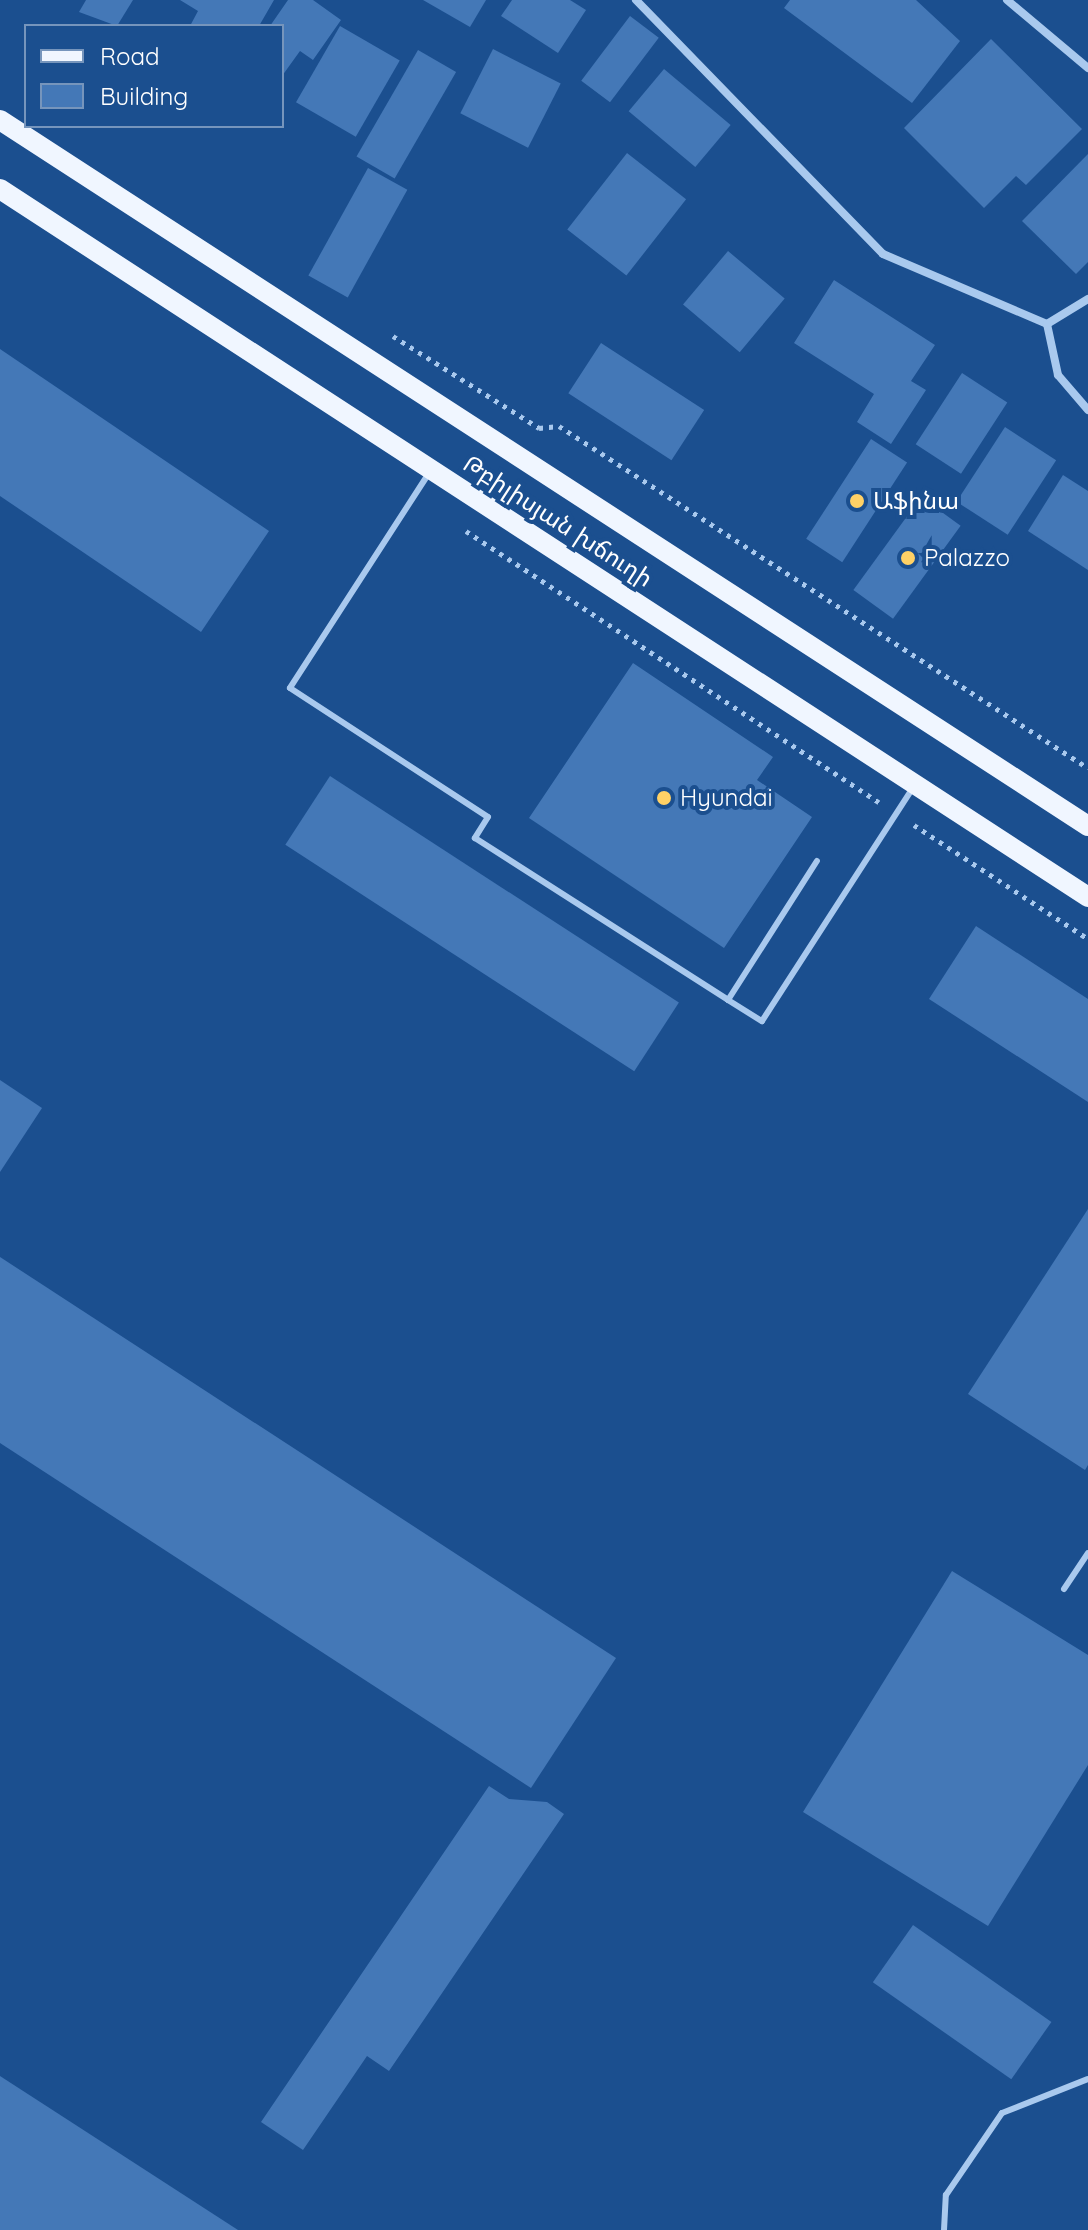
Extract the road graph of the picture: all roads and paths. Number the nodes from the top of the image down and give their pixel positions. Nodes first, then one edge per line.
1 (636, 0) edge
2 (1007, 0) edge
3 (1088, 68) edge
4 (0, 120) edge
5 (0, 189) edge
6 (1088, 299) edge
7 (1047, 324) junction
8 (378, 326) dead end
9 (1088, 410) edge
10 (431, 470) junction
11 (414, 497) junction
12 (1088, 768) edge
13 (915, 785) junction
14 (896, 814) junction
15 (1088, 826) edge
16 (817, 861) dead end
17 (1088, 897) edge
18 (1088, 939) edge
19 (728, 1000) junction
20 (1088, 1553) edge
21 (1064, 1589) dead end
22 (1088, 2079) edge
23 (944, 2230) edge

1 - 7 street
2 - 3 street
4 - 15 main road, Թբիլիսյան խճուղի
5 - 10 main road, Թբիլիսյան խճուղի
6 - 7 street
7 - 9 street
8 - 12 path
10 - 11 lane
10 - 13 main road, Թբիլիսյան խճուղի
11 - 14 path
11 - 19 lane
13 - 14 lane
13 - 17 main road, Թբիլիսյան խճուղի
14 - 18 path
14 - 19 lane
16 - 19 lane
20 - 21 lane
22 - 23 lane

